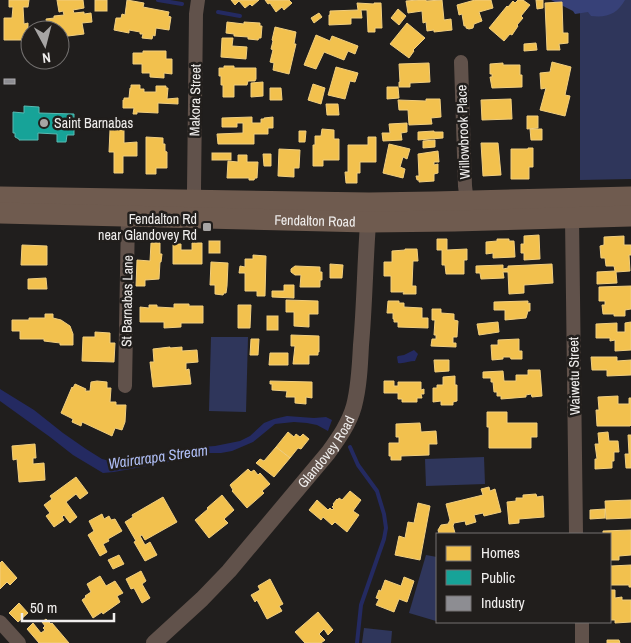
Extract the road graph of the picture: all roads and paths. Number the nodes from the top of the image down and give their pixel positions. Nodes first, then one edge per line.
1 (198, 0) edge
2 (461, 62) dead end
3 (0, 197) edge
4 (631, 197) edge
5 (195, 200) junction
6 (515, 200) junction
7 (290, 211) junction
8 (470, 211) junction
9 (369, 212) junction
10 (0, 213) edge
11 (631, 216) edge
12 (128, 217) junction
13 (572, 218) junction
14 (125, 386) dead end
15 (576, 533) edge
16 (0, 622) edge
17 (582, 623) edge
18 (19, 643) edge
19 (154, 643) edge
20 (582, 643) edge

1 - 5 street, Makora Street
2 - 8 street, Willowbrook Place
3 - 5 main road, Fendalton Road
4 - 6 main road, Fendalton Road
5 - 7 main road, Fendalton Road
6 - 8 main road, Fendalton Road
6 - 13 main road
7 - 9 main road, Fendalton Road
7 - 12 main road, Fendalton Road
8 - 9 main road, Fendalton Road
8 - 9 main road, Fendalton Road
8 - 13 main road, Fendalton Road
9 - 19 street, Glandovey Road
10 - 12 main road, Fendalton Road
11 - 13 main road, Fendalton Road
12 - 14 street, St Barnabas Lane
13 - 15 street, Waiwetu Street
16 - 18 street
17 - 20 street

